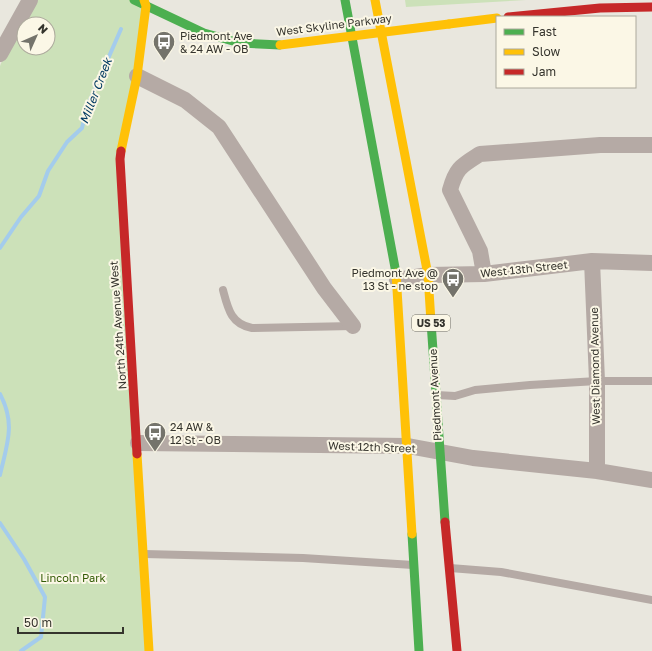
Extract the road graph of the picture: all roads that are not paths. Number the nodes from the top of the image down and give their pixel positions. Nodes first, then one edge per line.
1 (30, 0) edge
2 (134, 0) edge
3 (345, 0) edge
4 (375, 0) edge
5 (145, 3) edge
6 (652, 7) edge
7 (518, 16) edge
8 (496, 18) edge
9 (0, 54) edge
10 (137, 76) junction
11 (652, 145) edge
12 (650, 260) edge
13 (592, 261) junction
14 (428, 274) junction
15 (484, 274) junction
16 (397, 280) junction
17 (224, 290) dead end
18 (352, 326) joint
19 (597, 381) junction
20 (652, 381) edge
21 (436, 395) junction
22 (138, 443) junction
23 (408, 446) junction
24 (439, 453) junction
25 (597, 471) junction
26 (652, 480) edge
27 (144, 554) junction
28 (414, 565) junction
29 (450, 568) junction
30 (652, 600) edge
31 (149, 651) edge
32 (419, 651) edge
33 (457, 651) edge

1 - 9 street
2 - 5 main road, West Skyline Parkway
3 - 16 main road, US 53
4 - 14 main road, Piedmont Avenue / US 53
5 - 8 main road, West Skyline Parkway, bridge
5 - 10 main road, North 24th Avenue West
6 - 7 main road
10 - 18 street
10 - 22 main road, North 24th Avenue West
11 - 15 street
12 - 13 street, West 13th Street
13 - 15 street, West 13th Street
13 - 19 street, West Diamond Avenue
14 - 15 street, West 13th Street
14 - 16 street, West 13th Street
14 - 21 main road, Piedmont Avenue / US 53
16 - 23 main road, US 53
17 - 18 lane
19 - 20 lane
19 - 21 lane
19 - 25 street, West Diamond Avenue
21 - 24 main road, Piedmont Avenue / US 53
22 - 23 street, West 12th Street
22 - 27 main road, North 24th Avenue West
23 - 24 street, West 12th Street
23 - 28 main road, US 53
24 - 25 street, West 12th Street
24 - 29 main road, Piedmont Avenue / US 53
25 - 26 street, West 12th Street
27 - 28 lane
27 - 31 main road, North 24th Avenue West
28 - 32 main road, US 53
29 - 30 lane
29 - 33 main road, Piedmont Avenue / US 53

